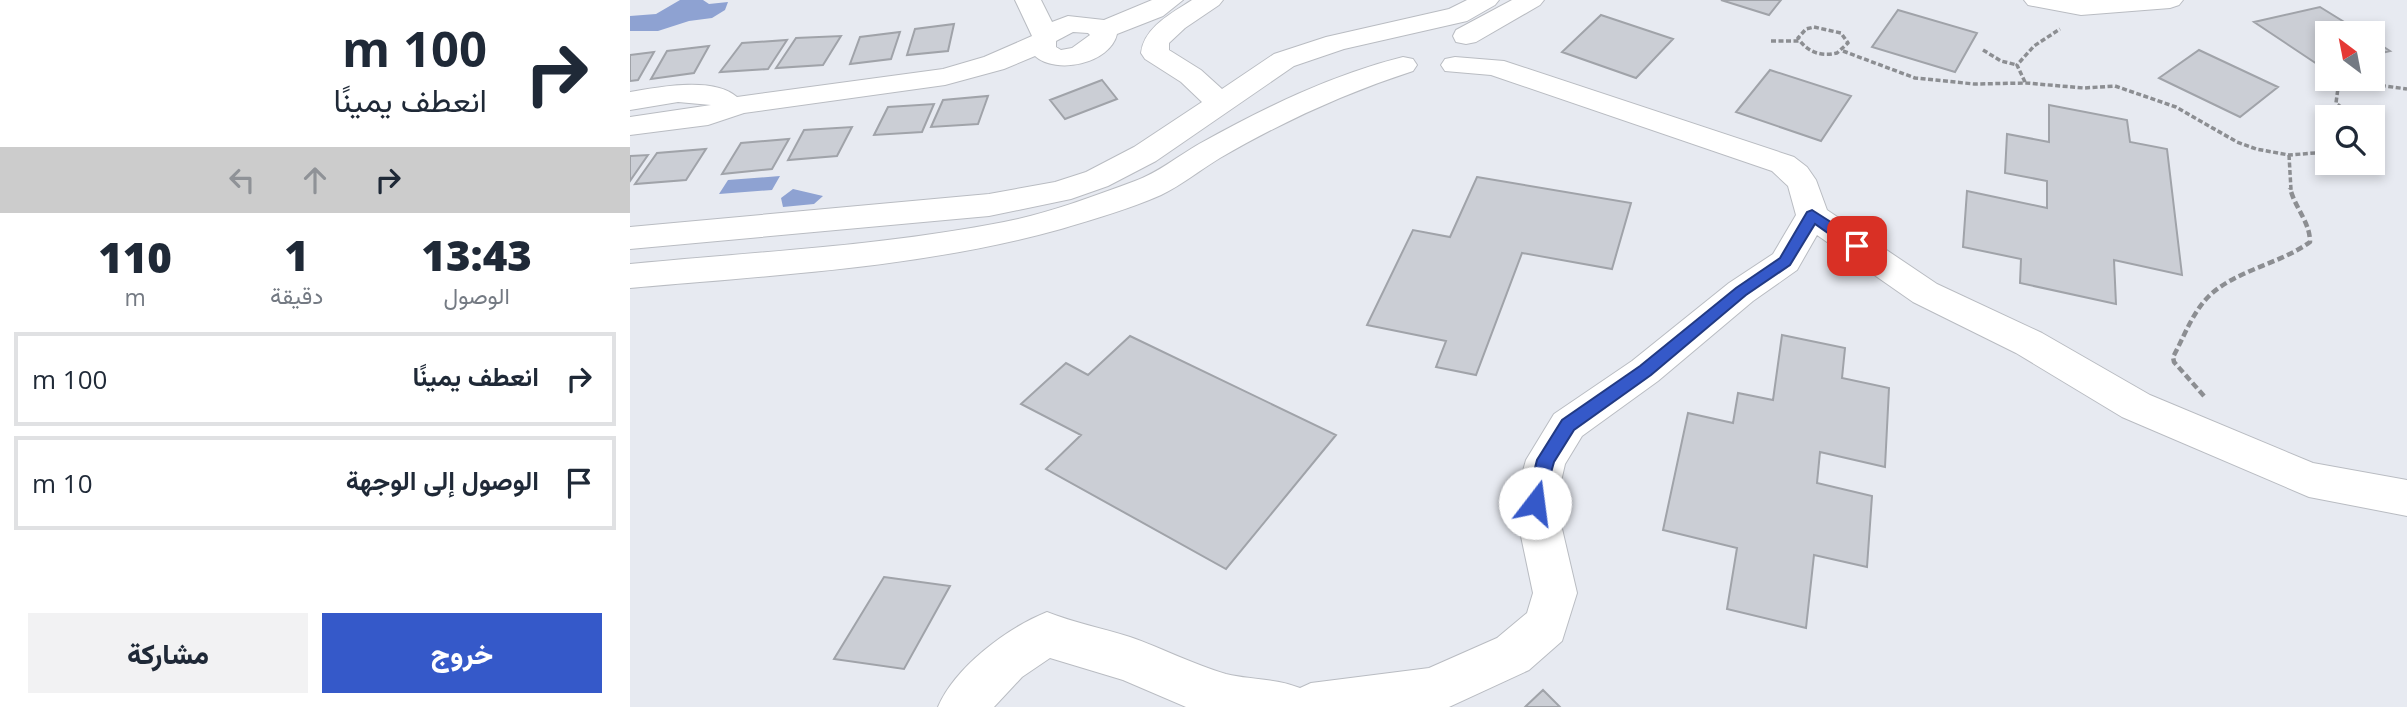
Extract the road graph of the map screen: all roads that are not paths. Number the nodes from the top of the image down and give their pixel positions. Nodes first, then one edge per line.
1 (1028, 0) edge
2 (1063, 0) edge
3 (1170, 0) edge
4 (1210, 0) edge
5 (1486, 0) edge
6 (1531, 0) edge
7 (2037, 0) edge
8 (2170, 0) edge
9 (1092, 26) junction
10 (1043, 39) junction
11 (1455, 53) junction
12 (1403, 65) junction
13 (630, 101) edge
14 (1220, 103) junction
15 (739, 105) junction
16 (630, 126) edge
17 (1812, 215) junction
18 (630, 238) edge
19 (630, 276) edge
20 (2407, 498) edge
21 (962, 707) edge
22 (1288, 707) edge
23 (1311, 707) edge

1 - 10 street
2 - 9 street
3 - 9 street
4 - 14 street
5 - 14 street
6 - 11 street
7 - 8 street
9 - 10 street
10 - 15 street
11 - 12 street
11 - 12 street
11 - 17 street
12 - 19 street
13 - 15 street
14 - 18 street
15 - 16 street
17 - 20 street
17 - 23 street
21 - 22 street

